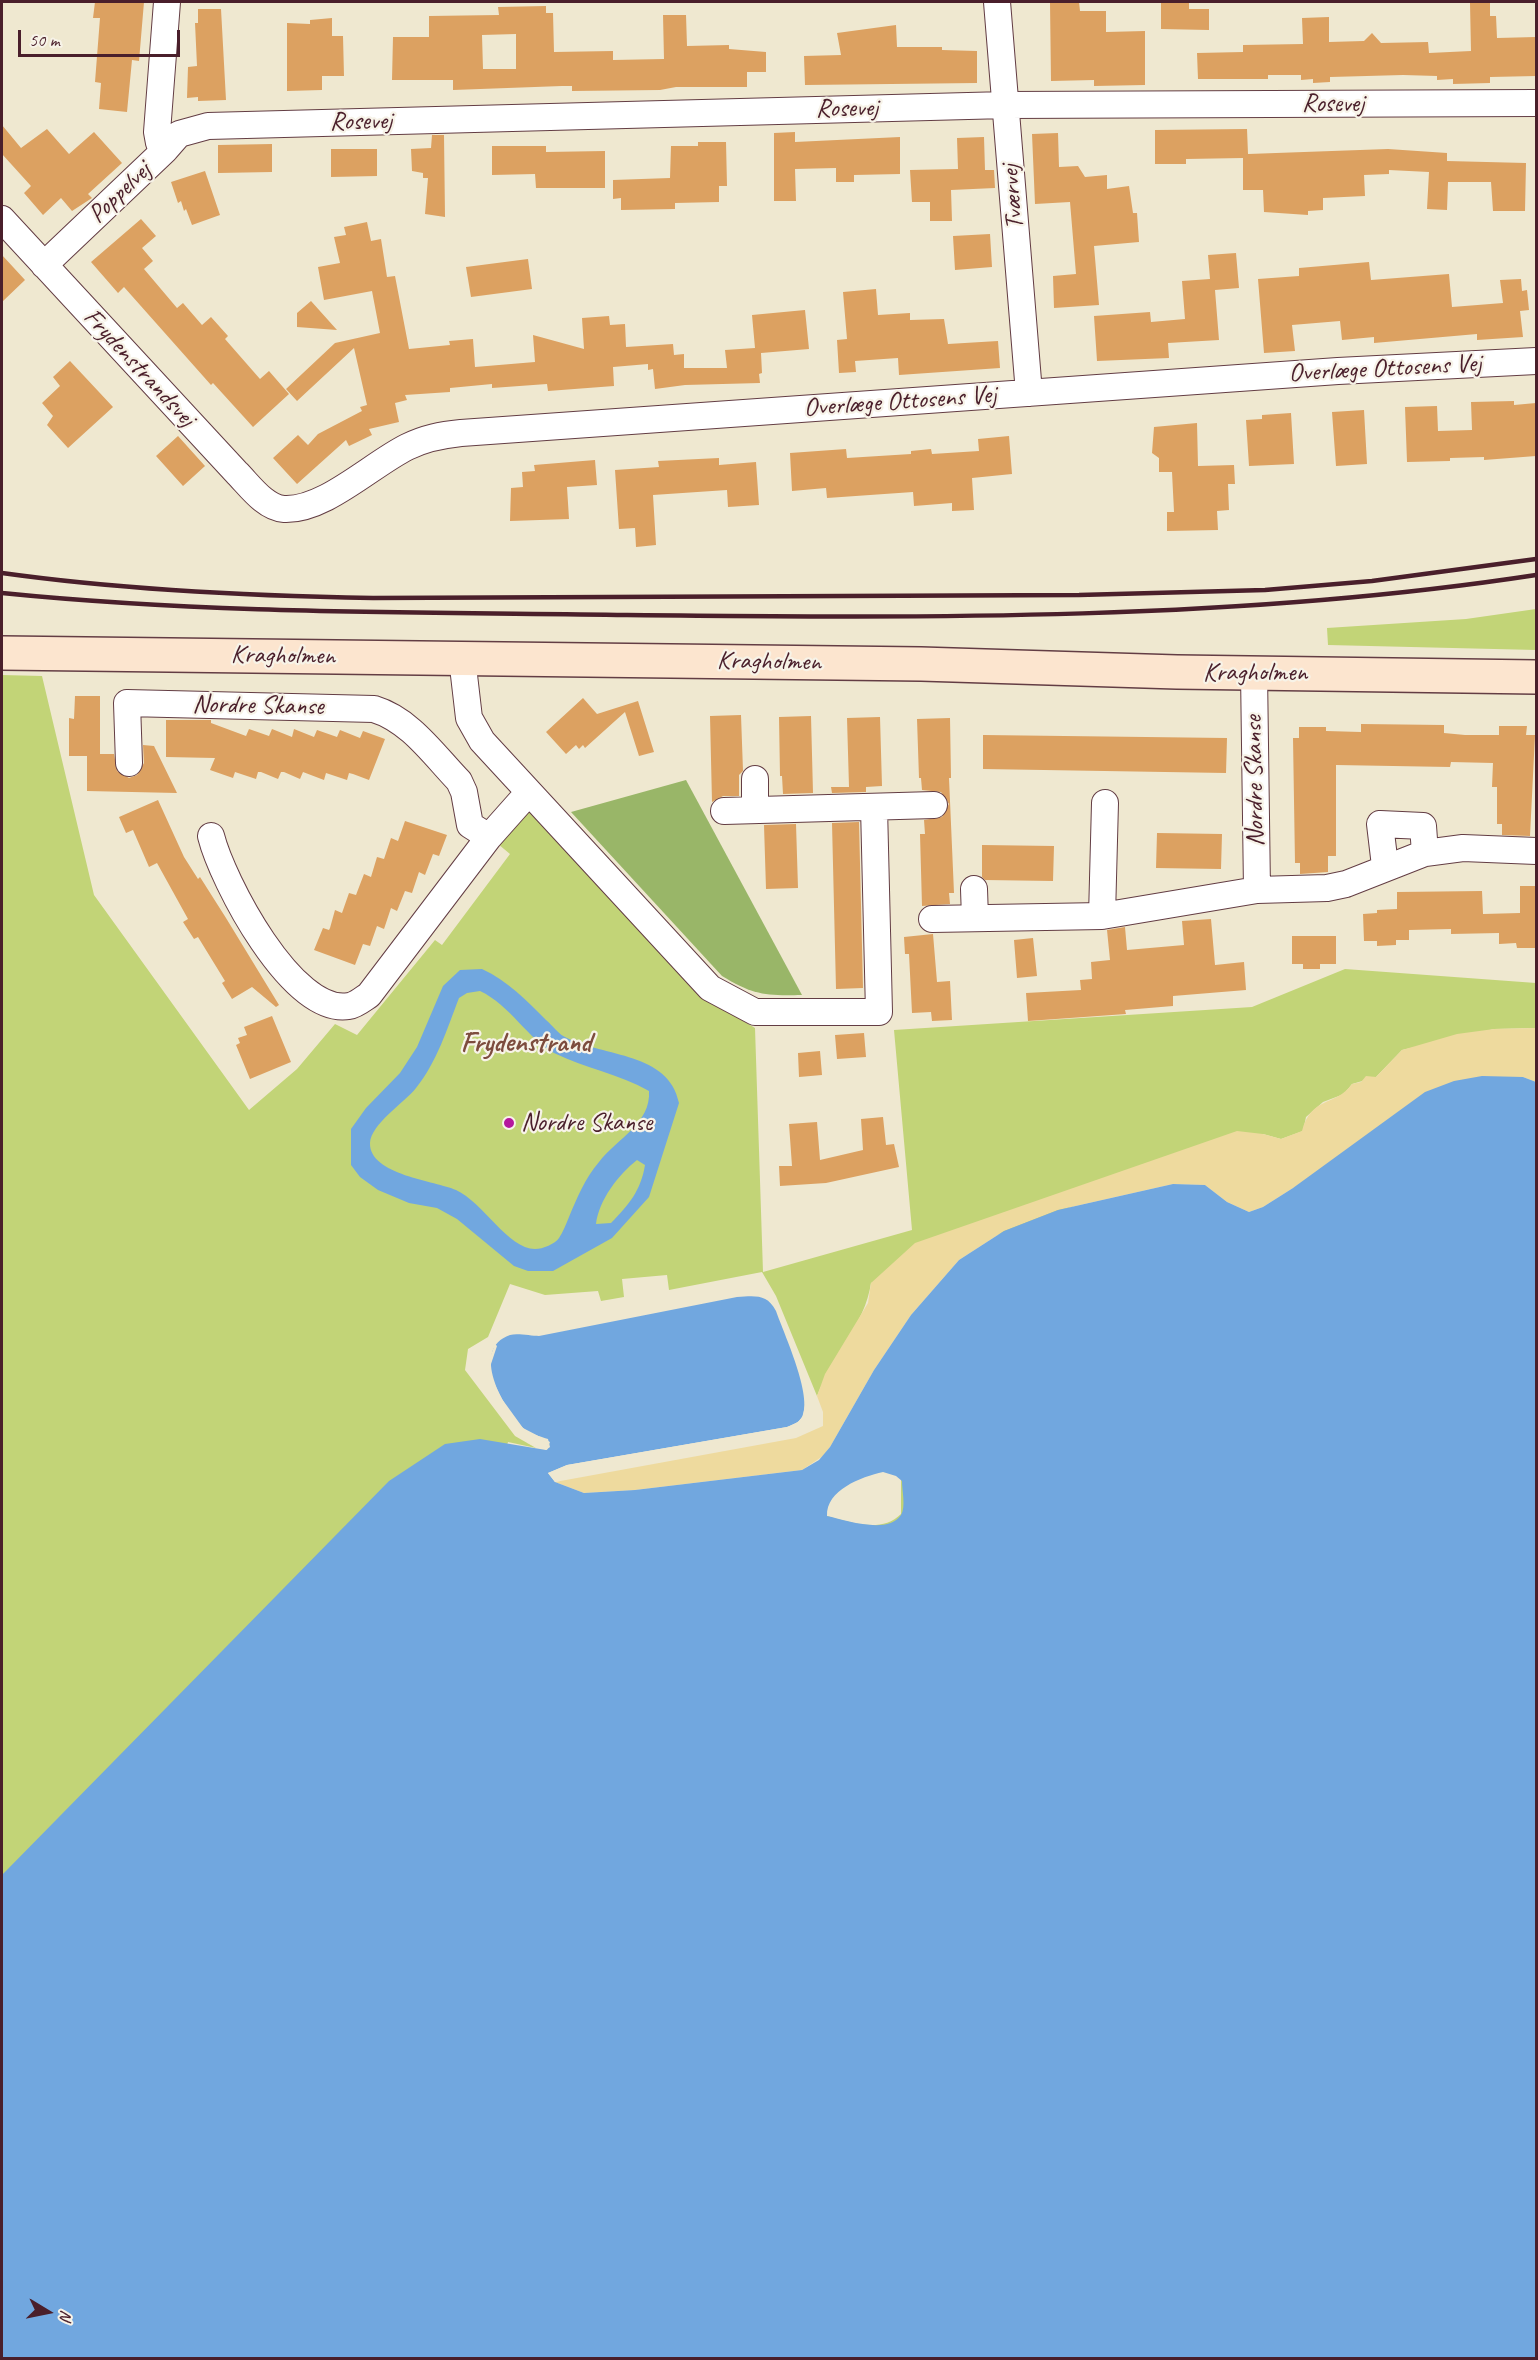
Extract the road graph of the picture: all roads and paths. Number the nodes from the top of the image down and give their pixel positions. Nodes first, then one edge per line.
1 (167, 2) edge
2 (997, 2) edge
3 (1536, 104) edge
4 (1006, 105) junction
5 (165, 150) junction
6 (2, 219) edge
7 (44, 265) junction
8 (1536, 361) edge
9 (1029, 393) junction
10 (282, 509) joint
11 (2, 653) edge
12 (462, 658) junction
13 (1254, 672) junction
14 (1536, 677) edge
15 (129, 763) dead end
16 (755, 779) dead end
17 (529, 792) junction
18 (1105, 803) dead end
19 (934, 805) dead end
20 (874, 807) junction
21 (755, 810) junction
22 (724, 812) dead end
23 (211, 836) dead end
24 (489, 837) junction
25 (1536, 851) edge
26 (1425, 852) junction
27 (1385, 866) junction
28 (974, 889) dead end
29 (1257, 890) junction
30 (1102, 916) junction
31 (975, 918) junction
32 (932, 919) dead end

1 - 5 street, Poppelvej
2 - 4 street, Tværvej
3 - 4 street, Rosevej
4 - 5 street, Rosevej
4 - 9 street, Tværvej
5 - 7 street, Poppelvej
6 - 7 street, Frydenstrandsvej
7 - 10 street, Frydenstrandsvej
8 - 9 street, Overlæge Ottosens Vej
9 - 10 street, Overlæge Ottosens Vej
11 - 12 street, Kragholmen
12 - 13 street, Kragholmen
12 - 17 street
13 - 14 street, Kragholmen
13 - 29 street, Nordre Skanse
15 - 24 street, Nordre Skanse
16 - 21 street
17 - 20 street
17 - 24 street
18 - 30 street
19 - 20 street
20 - 21 street
21 - 22 street
23 - 24 street
25 - 26 street
26 - 27 street
26 - 27 street
27 - 29 street
28 - 31 street
29 - 30 street
30 - 31 street
31 - 32 street

